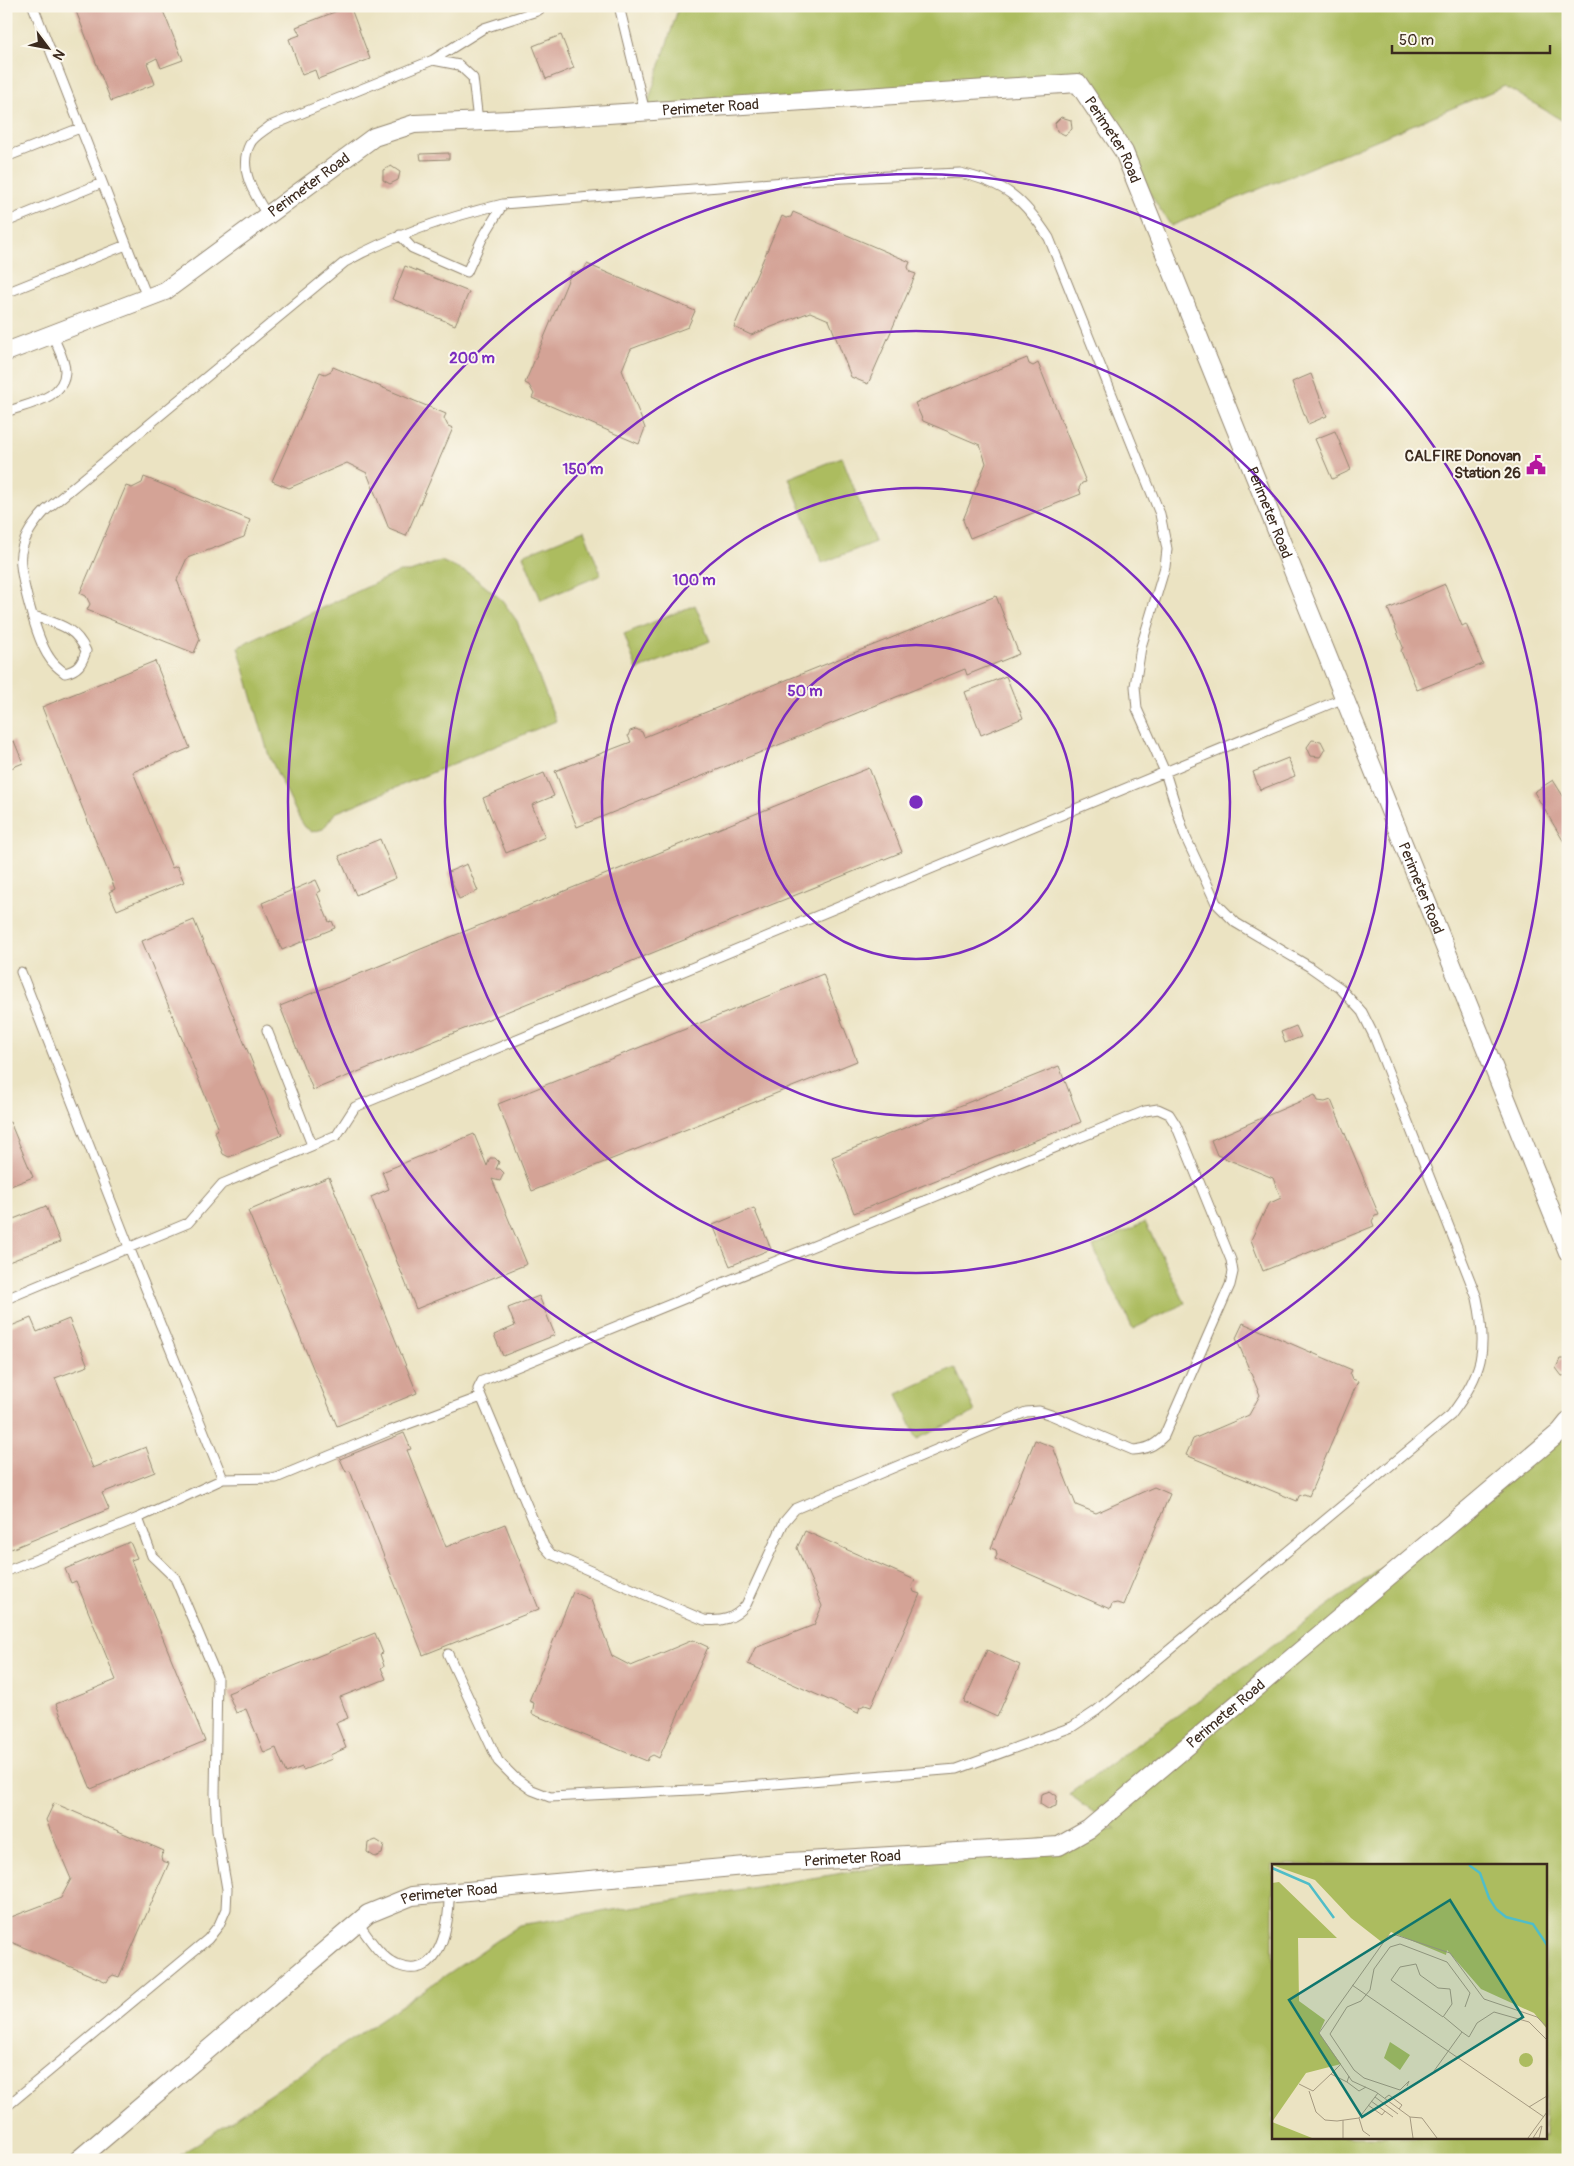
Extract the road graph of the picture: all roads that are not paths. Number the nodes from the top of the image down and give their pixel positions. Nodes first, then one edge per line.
1 (33, 6) edge
2 (544, 6) edge
3 (619, 6) edge
4 (433, 60) junction
5 (646, 112) junction
6 (478, 122) junction
7 (80, 128) junction
8 (6, 157) edge
9 (102, 183) junction
10 (503, 204) junction
11 (268, 216) junction
12 (6, 222) edge
13 (400, 235) junction
14 (126, 245) junction
15 (6, 293) edge
16 (147, 297) junction
17 (52, 334) junction
18 (6, 352) edge
19 (6, 412) edge
20 (34, 616) junction
21 (1344, 698) junction
22 (1165, 772) junction
23 (21, 972) dead end
24 (267, 1030) dead end
25 (312, 1145) junction
26 (129, 1247) junction
27 (1568, 1252) edge
28 (6, 1299) edge
29 (481, 1397) junction
30 (1568, 1422) edge
31 (223, 1479) junction
32 (138, 1518) junction
33 (7, 1571) edge
34 (448, 1654) dead end
35 (449, 1892) junction
36 (358, 1922) junction
37 (6, 2107) edge
38 (78, 2160) edge

1 - 7 lane
2 - 4 lane
3 - 5 lane
4 - 6 lane
4 - 11 lane
5 - 6 street, Perimeter Road
5 - 21 street, Perimeter Road
6 - 11 street, Perimeter Road
7 - 8 lane
7 - 9 lane
9 - 12 lane
9 - 14 lane
10 - 13 lane
10 - 13 lane
10 - 22 lane
11 - 16 street, Perimeter Road
13 - 20 lane
14 - 15 lane
14 - 16 lane
16 - 17 street, Perimeter Road
17 - 18 street, Perimeter Road
17 - 19 lane
20 - 20 lane
21 - 22 lane
21 - 27 street, Perimeter Road
22 - 25 lane
22 - 34 lane
23 - 26 lane
24 - 25 lane
25 - 26 lane
26 - 28 lane
26 - 31 lane
29 - 29 lane
29 - 31 lane
30 - 35 street, Perimeter Road
31 - 32 lane
32 - 33 lane
32 - 37 lane
35 - 36 street, Perimeter Road
35 - 36 lane
36 - 38 street, Perimeter Road

